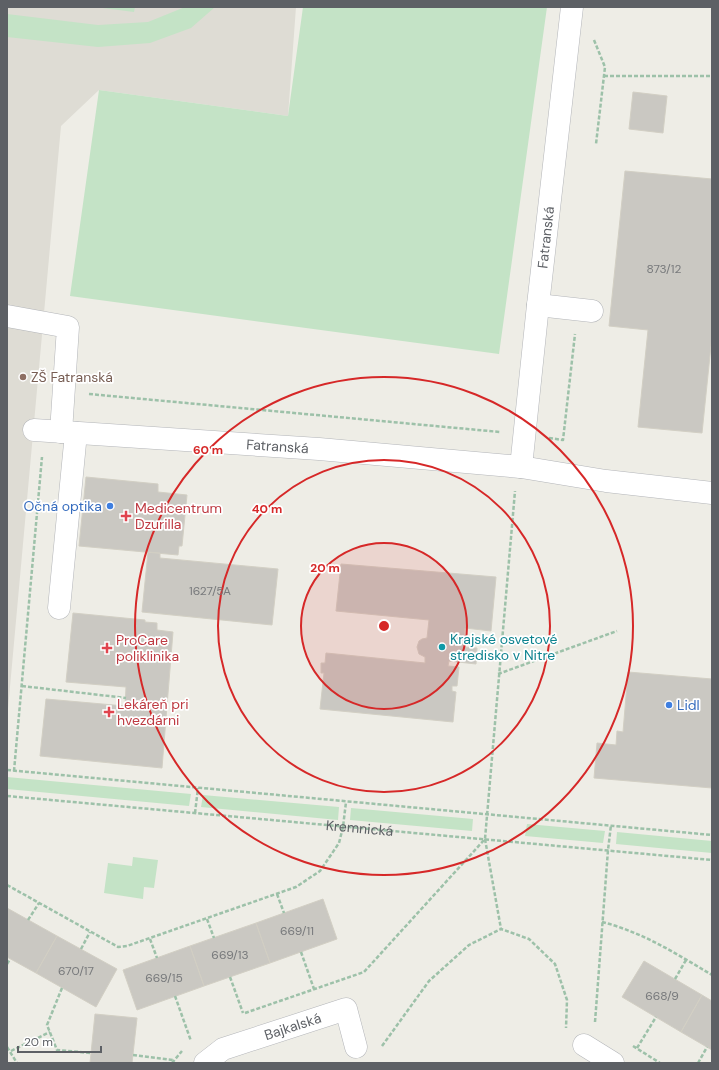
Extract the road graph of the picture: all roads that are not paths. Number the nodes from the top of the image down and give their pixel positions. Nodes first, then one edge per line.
1 (572, 7) edge
2 (538, 305) junction
3 (585, 310) road end
4 (7, 316) edge
5 (54, 432) junction
6 (518, 475) junction
7 (712, 493) edge
8 (58, 608) dead end
9 (584, 1045) dead end
10 (356, 1047) dead end
11 (205, 1063) edge
12 (613, 1063) edge

1 - 2 street, Fatranská
2 - 3 street
2 - 6 street, Fatranská
4 - 5 street
5 - 6 street, Fatranská
5 - 8 street
6 - 7 street, Fatranská
9 - 12 street
10 - 11 street, Bajkalská

